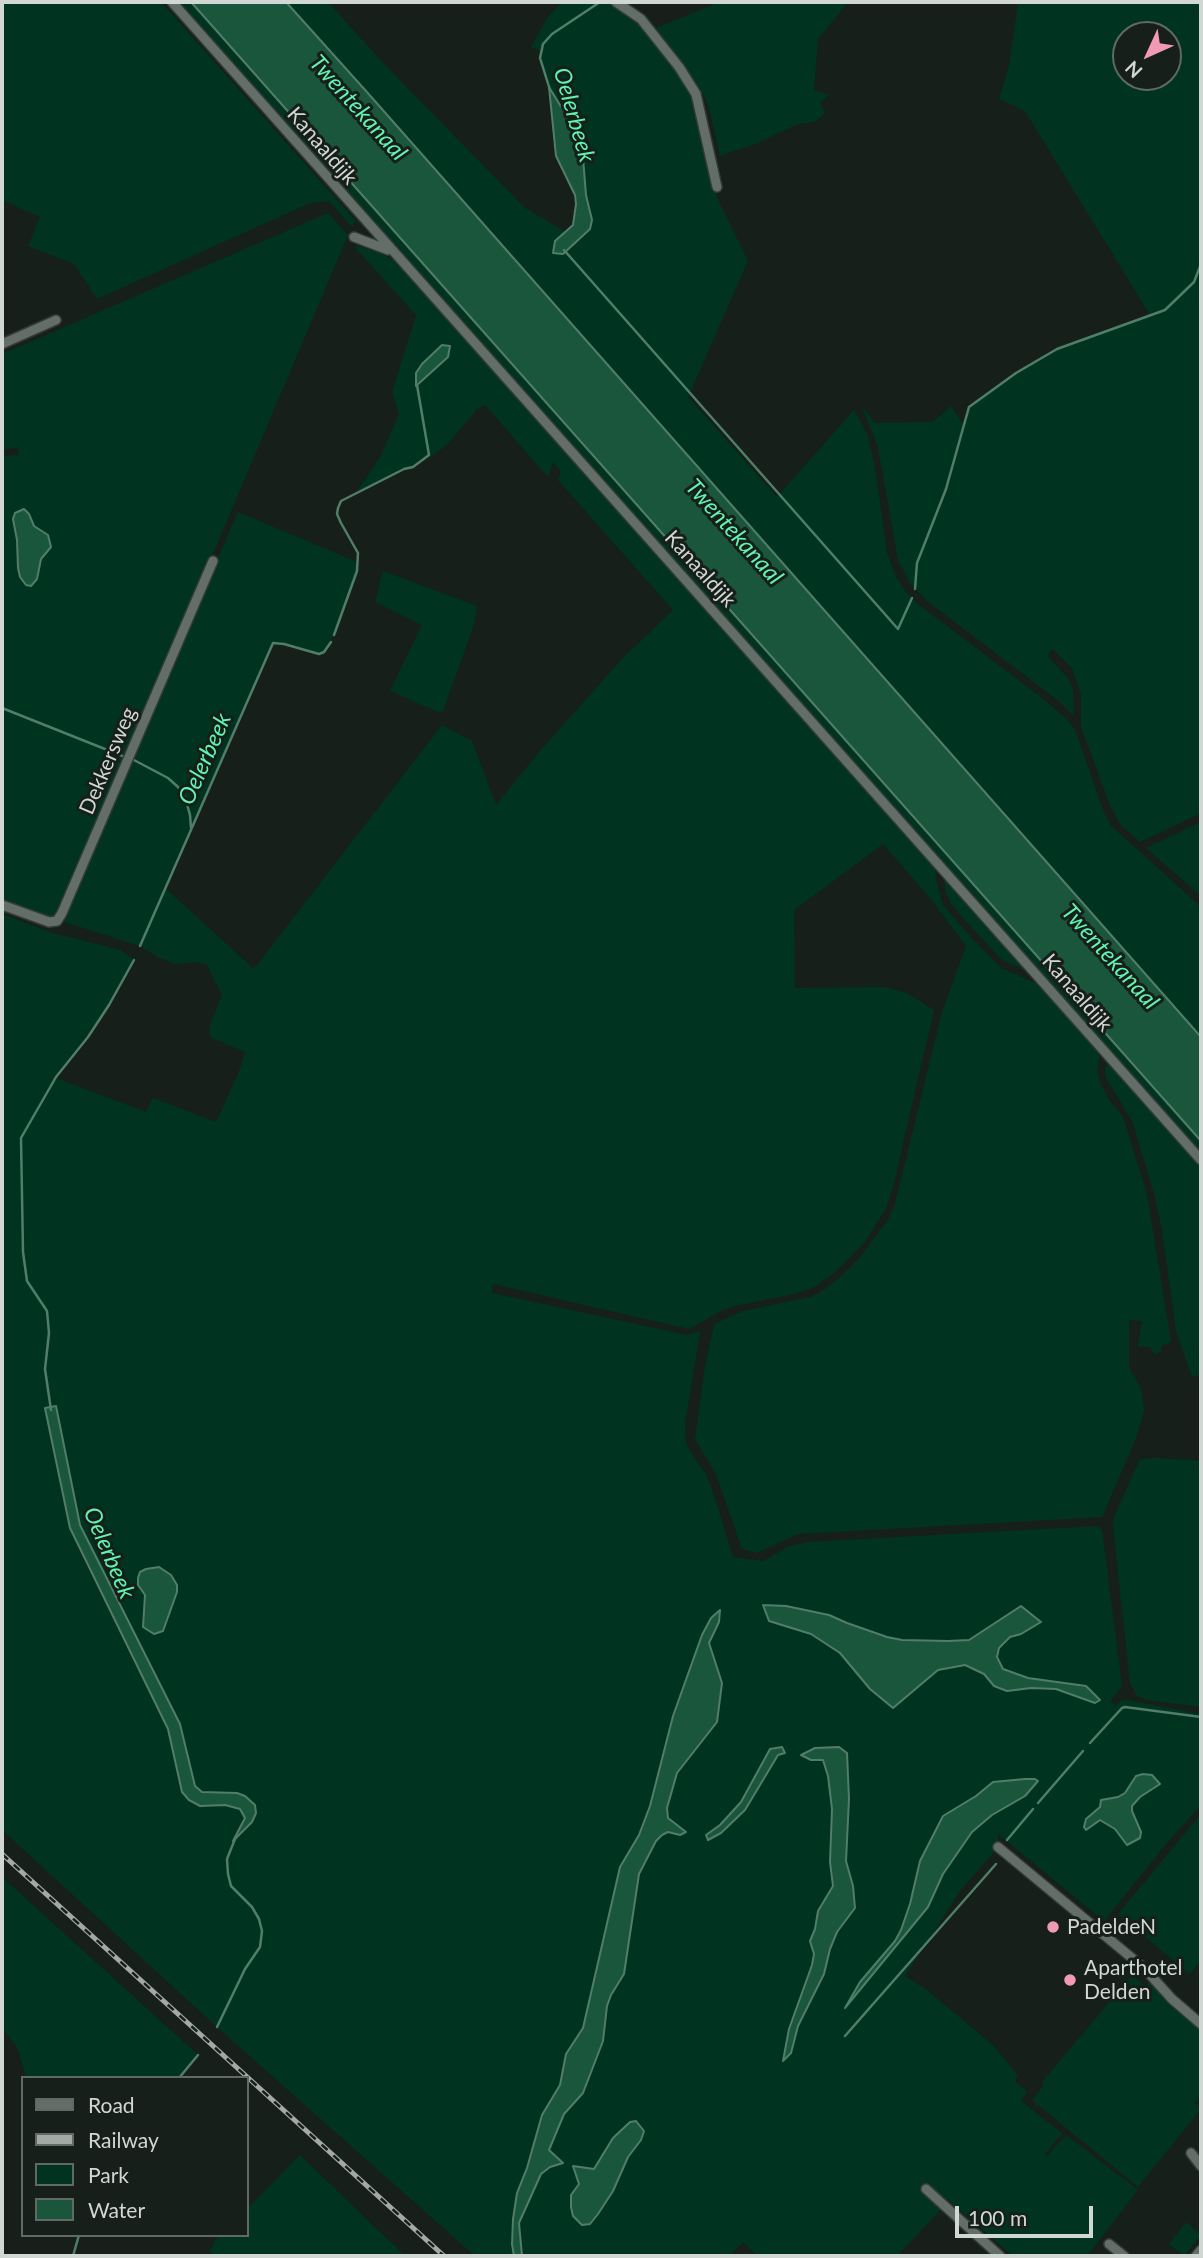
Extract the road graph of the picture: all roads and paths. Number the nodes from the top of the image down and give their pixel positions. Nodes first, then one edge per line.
1 (172, 2) edge
2 (616, 2) edge
3 (717, 187) dead end
4 (361, 216) junction
5 (393, 253) junction
6 (56, 320) dead end
7 (2, 344) edge
8 (214, 561) dead end
9 (2, 905) edge
10 (1201, 1160) edge
11 (998, 1847) dead end
12 (1201, 2024) edge
13 (1191, 2153) dead end
14 (1201, 2166) edge
15 (926, 2189) dead end
16 (1108, 2244) dead end
17 (1201, 2250) edge
18 (1000, 2256) edge
19 (1124, 2256) edge
20 (1196, 2256) edge

1 - 4 street, Kanaaldijk
2 - 3 street
4 - 5 street, Kanaaldijk
4 - 5 street
5 - 10 street, Kanaaldijk
6 - 7 street
8 - 9 street, Dekkersweg
11 - 12 street
13 - 14 street
15 - 18 street
16 - 19 street
17 - 20 street

